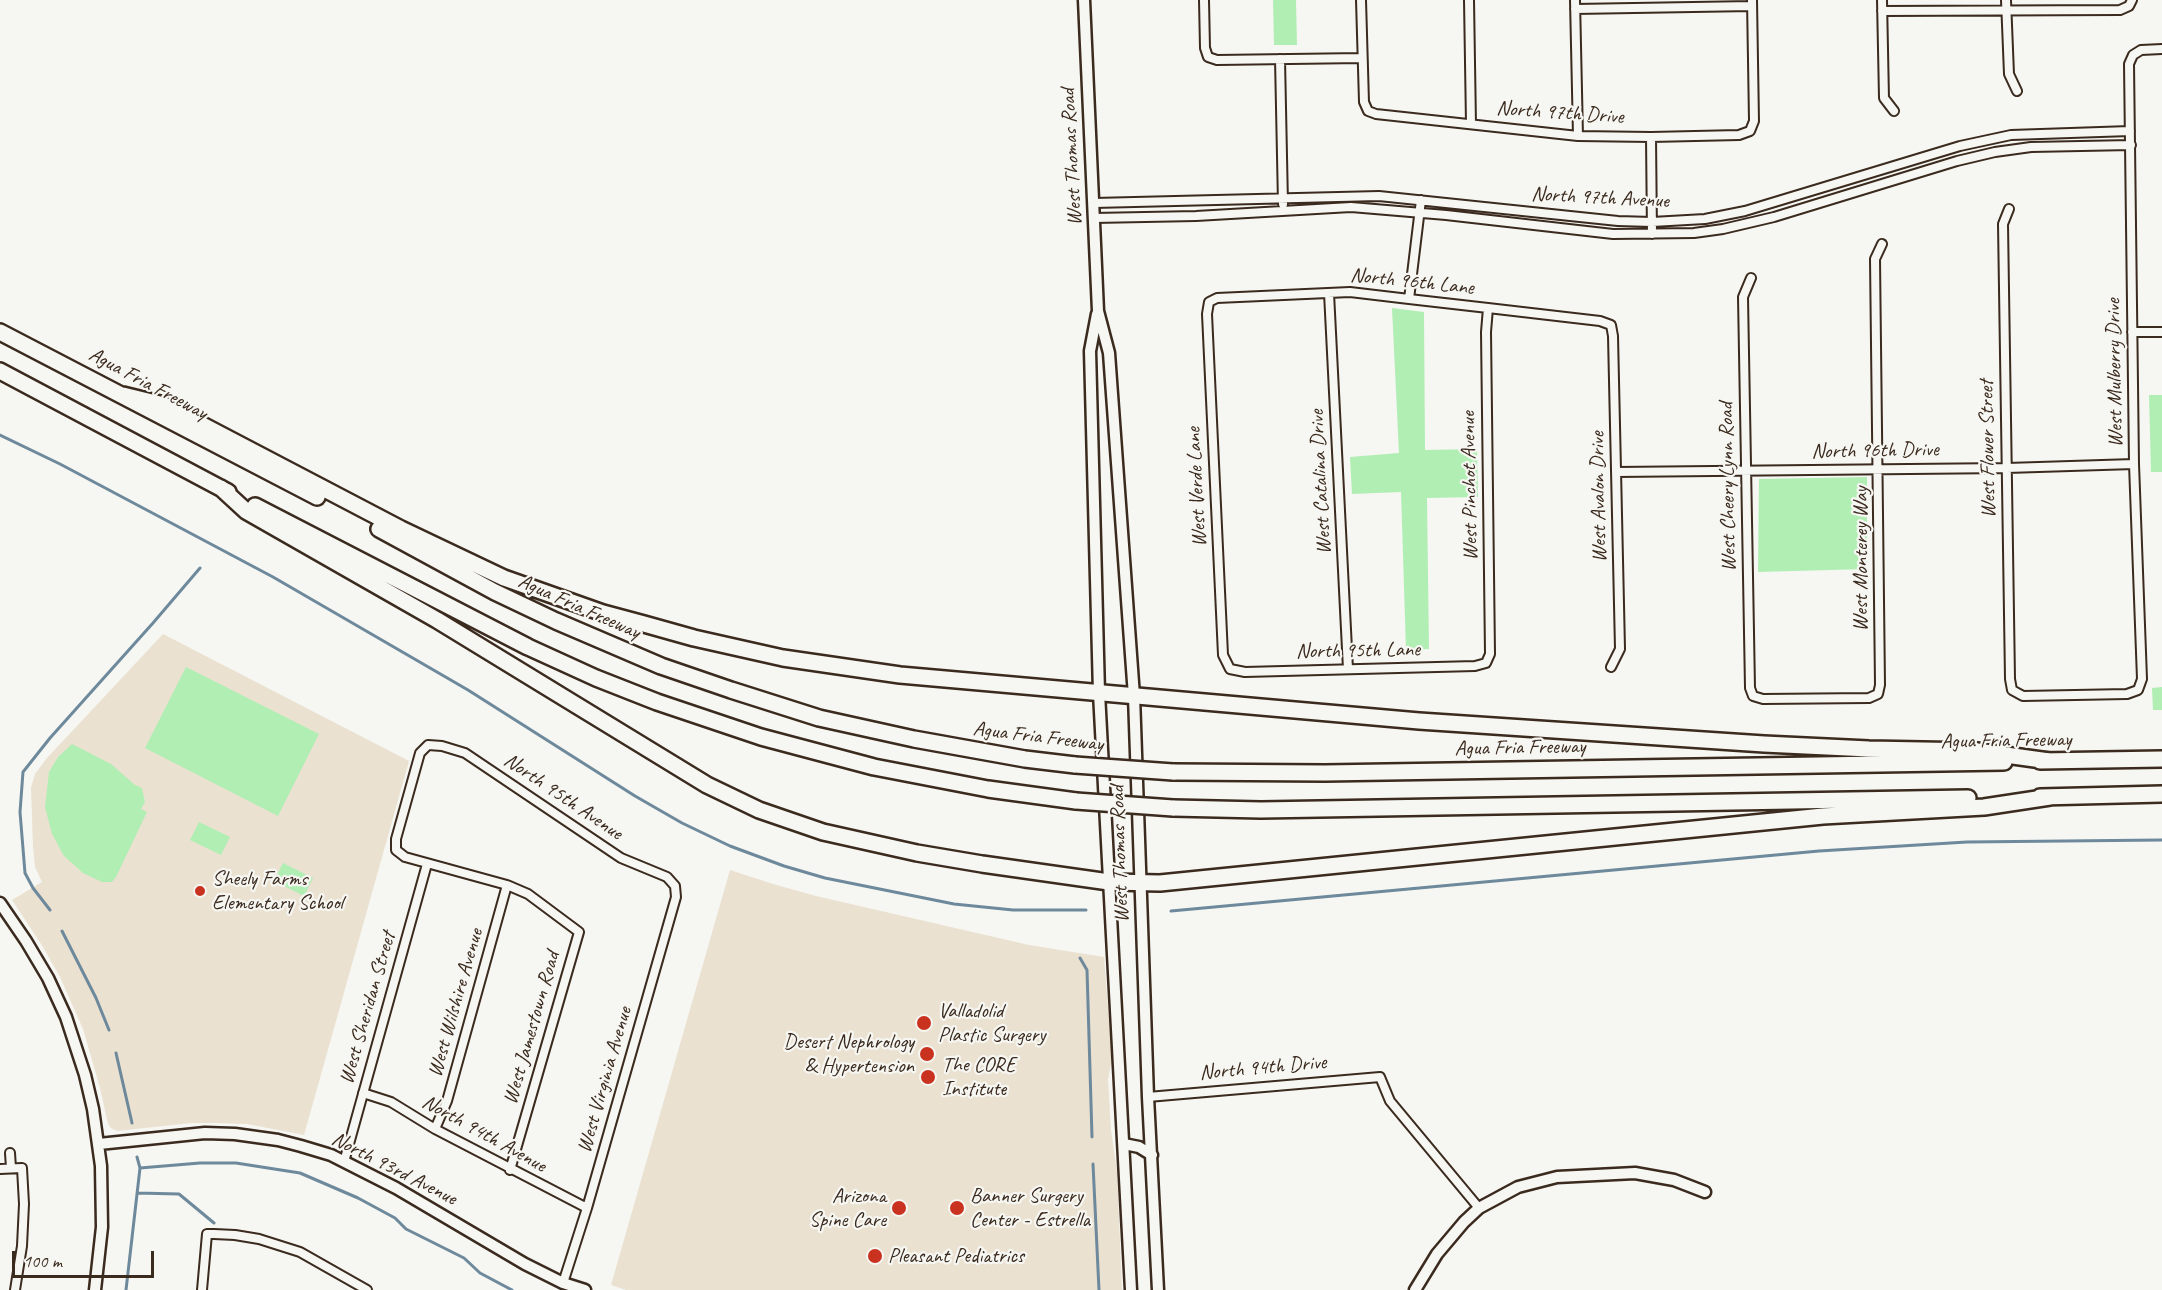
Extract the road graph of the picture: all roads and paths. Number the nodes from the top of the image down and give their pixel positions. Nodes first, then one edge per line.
1 (1084, 0) edge
2 (1204, 0) edge
3 (1361, 0) edge
4 (1469, 0) edge
5 (1575, 0) edge
6 (1882, 0) edge
7 (2007, 0) edge
8 (1752, 3) edge
9 (2131, 3) edge
10 (1575, 9) junction
11 (2007, 10) junction
12 (1882, 11) junction
13 (2162, 49) edge
14 (1362, 58) junction
15 (1280, 59) junction
16 (2017, 90) dead end
17 (1894, 111) dead end
18 (1471, 124) junction
19 (2130, 131) junction
20 (1578, 136) junction
21 (1651, 137) junction
22 (2131, 145) junction
23 (1283, 200) junction
24 (1421, 200) junction
25 (1094, 203) junction
26 (2009, 209) dead end
27 (1283, 211) junction
28 (1419, 212) junction
29 (1095, 218) junction
30 (1652, 222) junction
31 (1652, 234) junction
32 (1882, 244) dead end
33 (1751, 278) dead end
34 (1329, 293) junction
35 (1409, 299) junction
36 (1209, 302) joint
37 (1488, 308) junction
38 (1098, 311) junction
39 (1611, 325) joint
40 (0, 332) edge
41 (2132, 332) junction
42 (2162, 332) edge
43 (0, 371) edge
44 (123, 395) junction
45 (2134, 464) junction
46 (2007, 468) junction
47 (1878, 469) junction
48 (1746, 471) junction
49 (1616, 472) junction
50 (221, 488) junction
51 (1486, 663) joint
52 (1611, 667) dead end
53 (1230, 669) joint
54 (1348, 669) junction
55 (2012, 690) joint
56 (1099, 693) junction
57 (1134, 696) junction
58 (1753, 696) joint
59 (2162, 759) edge
60 (2049, 761) junction
61 (2162, 794) edge
62 (2050, 797) junction
63 (427, 864) junction
64 (1109, 882) junction
65 (1141, 884) junction
66 (507, 885) junction
67 (675, 885) joint
68 (0, 903) edge
69 (363, 1093) junction
70 (1148, 1097) junction
71 (435, 1129) junction
72 (99, 1144) junction
73 (1124, 1144) junction
74 (10, 1153) dead end
75 (1152, 1155) junction
76 (344, 1162) junction
77 (11, 1168) junction
78 (0, 1169) edge
79 (510, 1170) junction
80 (1705, 1192) dead end
81 (587, 1208) junction
82 (1479, 1208) junction
83 (563, 1283) junction
84 (1423, 1284) edge
85 (15, 1290) edge
86 (95, 1290) edge
87 (202, 1290) edge
88 (367, 1290) edge
89 (585, 1290) edge
90 (1131, 1290) edge
91 (1158, 1290) edge
92 (1415, 1290) edge

1 - 25 main road, West Thomas Road
2 - 15 street
3 - 14 street
4 - 18 street
5 - 10 street
6 - 12 street
7 - 11 street
8 - 10 street
8 - 21 street, North 97th Drive
9 - 11 street
10 - 20 street
11 - 12 street
11 - 16 street
12 - 17 street
13 - 19 street, West Mulberry Drive
14 - 15 street
14 - 18 street, North 97th Drive
15 - 23 street
18 - 20 street, North 97th Drive
19 - 22 street, West Mulberry Drive
19 - 30 street, North 97th Avenue
20 - 21 street, North 97th Drive
21 - 30 street
22 - 31 street, North 97th Avenue
22 - 41 street, West Mulberry Drive
23 - 24 street, North 97th Avenue
23 - 25 street, North 97th Avenue
23 - 27 street
24 - 28 street
24 - 30 street, North 97th Avenue
25 - 29 main road, West Thomas Road
26 - 46 street, West Flower Street
27 - 28 street, North 97th Avenue
27 - 29 street, North 97th Avenue
28 - 31 street, North 97th Avenue
28 - 35 street
29 - 38 main road, West Thomas Road
30 - 31 street
32 - 47 street, West Monterey Way
33 - 48 street, West Cheery Lynn Road
34 - 35 street, North 96th Lane
34 - 36 street, North 96th Lane
34 - 54 street, West Catalina Drive
35 - 37 street, North 96th Lane
36 - 53 street, West Verde Lane
37 - 39 street, North 96th Lane
37 - 51 street, West Pinchot Avenue
38 - 56 main road, West Thomas Road
38 - 57 main road, West Thomas Road
39 - 49 street, West Avalon Drive
40 - 44 highway, Agua Fria Freeway
41 - 42 street
41 - 45 street, West Mulberry Drive
43 - 50 highway
44 - 56 highway
44 - 60 highway, Agua Fria Freeway, bridge
45 - 46 street, North 96th Drive
45 - 55 street, West Mulberry Drive
46 - 47 street, North 96th Drive
46 - 55 street, West Flower Street
47 - 48 street, North 96th Drive
47 - 58 street, West Monterey Way
48 - 49 street, North 96th Drive
48 - 58 street, West Cheery Lynn Road
49 - 52 street, West Avalon Drive
50 - 62 highway, bridge
50 - 64 highway
51 - 54 street, North 95th Lane
53 - 54 street, North 95th Lane
56 - 57 highway
56 - 64 main road, West Thomas Road
57 - 60 highway
57 - 65 main road, West Thomas Road
59 - 60 highway, Agua Fria Freeway
61 - 62 highway
62 - 65 highway
63 - 66 street
63 - 67 street, North 95th Avenue
63 - 69 street, West Sheridan Street
64 - 65 highway
64 - 73 main road, West Thomas Road
65 - 70 main road, West Thomas Road
66 - 71 street, West Wilshire Avenue
66 - 79 street, West Jamestown Road
67 - 81 street, West Virginia Avenue
68 - 72 main road
69 - 71 street, North 94th Avenue
69 - 76 street, West Sheridan Street
70 - 75 main road, West Thomas Road
70 - 82 street, North 94th Drive
71 - 79 street, North 94th Avenue
72 - 76 main road, North 93rd Avenue
72 - 86 main road
73 - 75 main road
73 - 90 main road, West Thomas Road
74 - 77 street
75 - 91 main road, West Thomas Road
76 - 83 main road, North 93rd Avenue
77 - 78 street
77 - 85 street
79 - 81 street, North 94th Avenue
80 - 82 main road
81 - 83 street, West Virginia Avenue
82 - 84 main road
83 - 89 main road, North 93rd Avenue
84 - 92 main road
87 - 88 street

